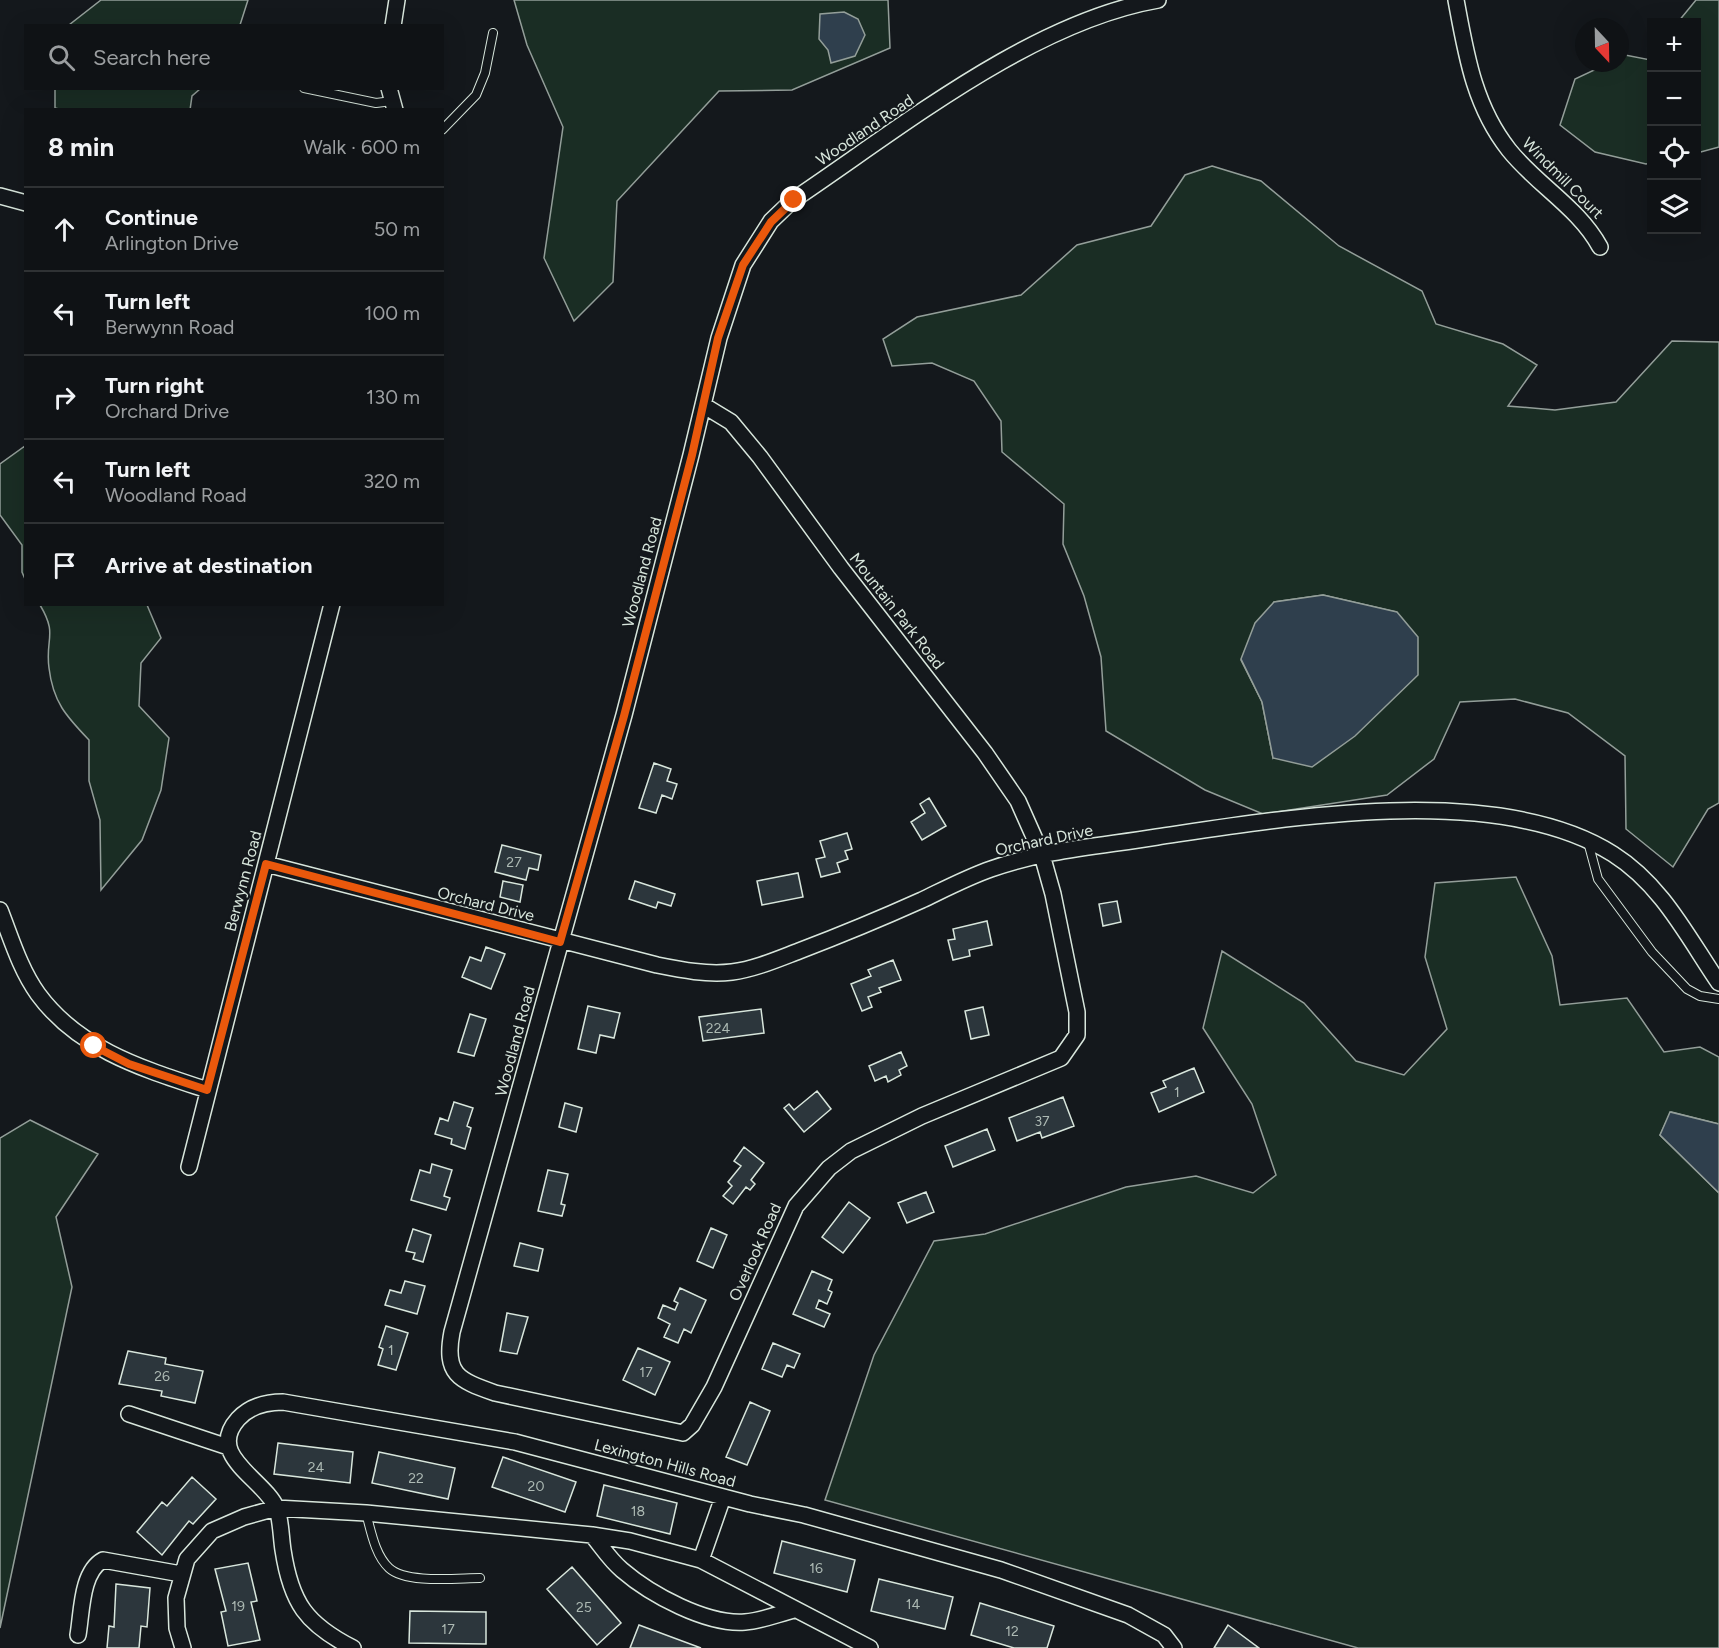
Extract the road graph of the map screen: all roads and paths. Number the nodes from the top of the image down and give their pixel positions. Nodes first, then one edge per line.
1 (397, 0) edge
2 (1158, 0) edge
3 (1456, 0) edge
4 (393, 24) edge
5 (493, 33) dead end
6 (314, 90) edge
7 (392, 100) edge
8 (444, 128) edge
9 (0, 196) edge
10 (24, 202) edge
11 (1600, 247) dead end
12 (703, 405) junction
13 (331, 606) edge
14 (1587, 840) junction
15 (1042, 855) junction
16 (266, 864) junction
17 (0, 909) edge
18 (560, 942) junction
19 (1719, 983) edge
20 (1719, 999) edge
21 (207, 1090) junction
22 (189, 1167) dead end
23 (453, 1371) joint
24 (129, 1414) dead end
25 (228, 1447) junction
26 (723, 1497) junction
27 (276, 1508) junction
28 (366, 1513) junction
29 (592, 1535) junction
30 (702, 1560) junction
31 (181, 1574) junction
32 (480, 1578) dead end
33 (794, 1610) junction
34 (78, 1635) dead end
35 (183, 1648) edge
36 (353, 1648) edge
37 (870, 1648) edge
38 (1174, 1648) edge

1 - 4 street
2 - 12 street, Woodland Road
3 - 11 street, Windmill Court
5 - 8 lane
6 - 7 lane
9 - 10 street
12 - 15 street, Mountain Park Road
12 - 18 street, Woodland Road
13 - 16 street, Berwynn Road
14 - 15 street, Orchard Drive
14 - 19 street, Orchard Drive
14 - 20 lane
15 - 18 street, Orchard Drive
15 - 23 street, Overlook Road
16 - 18 street, Orchard Drive
16 - 21 street, Berwynn Road
17 - 21 street
18 - 23 street, Woodland Road
21 - 22 street, Berwynn Road
24 - 25 street
25 - 26 street, Lexington Hills Road
25 - 27 street
26 - 30 street
26 - 38 street, Lexington Hills Road
27 - 28 street
27 - 31 street
27 - 36 street
28 - 29 street
28 - 32 lane
29 - 30 street
29 - 33 street
30 - 33 street
31 - 34 street
31 - 35 street
33 - 37 street

